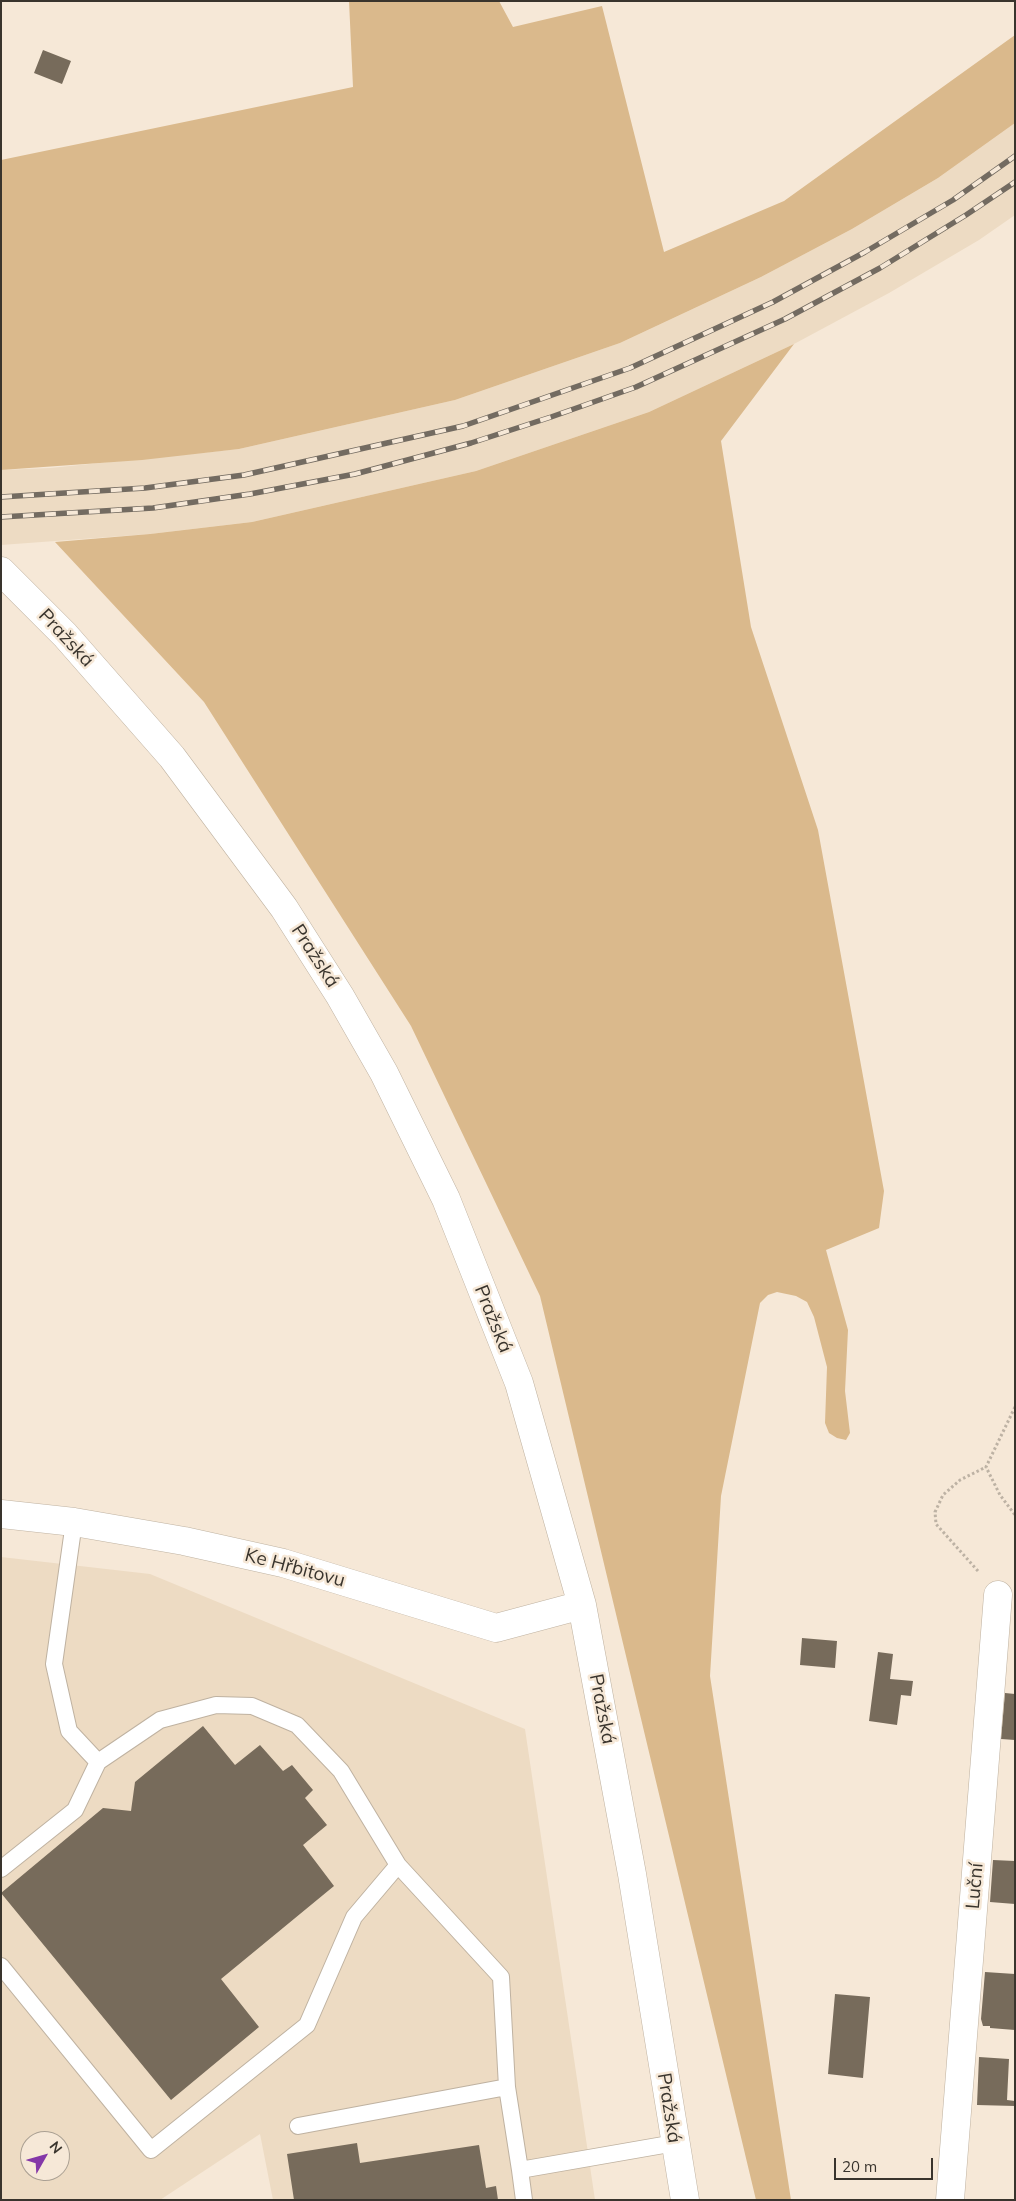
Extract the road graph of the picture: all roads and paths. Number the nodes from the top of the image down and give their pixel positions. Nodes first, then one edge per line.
1 (1, 571) edge
2 (1015, 1407) edge
3 (986, 1467) junction
4 (1, 1514) edge
5 (1015, 1515) edge
6 (74, 1522) junction
7 (1007, 1604) edge
8 (582, 1605) junction
9 (98, 1762) junction
10 (398, 1864) junction
11 (1, 1868) edge
12 (1, 1966) edge
13 (507, 2087) junction
14 (298, 2126) dead end
15 (675, 2143) junction
16 (520, 2170) junction
17 (524, 2200) edge
18 (684, 2200) edge
19 (950, 2200) edge

1 - 8 main road, Pražská
2 - 3 path
3 - 5 path
3 - 7 path
4 - 6 main road, Ke Hřbitovu
6 - 8 main road, Ke Hřbitovu
6 - 9 lane
7 - 19 main road, Luční
8 - 15 main road, Pražská
9 - 10 lane
9 - 11 lane
10 - 12 lane
10 - 13 lane
13 - 14 lane
13 - 16 lane
15 - 16 lane
15 - 18 main road, Pražská
16 - 17 lane

